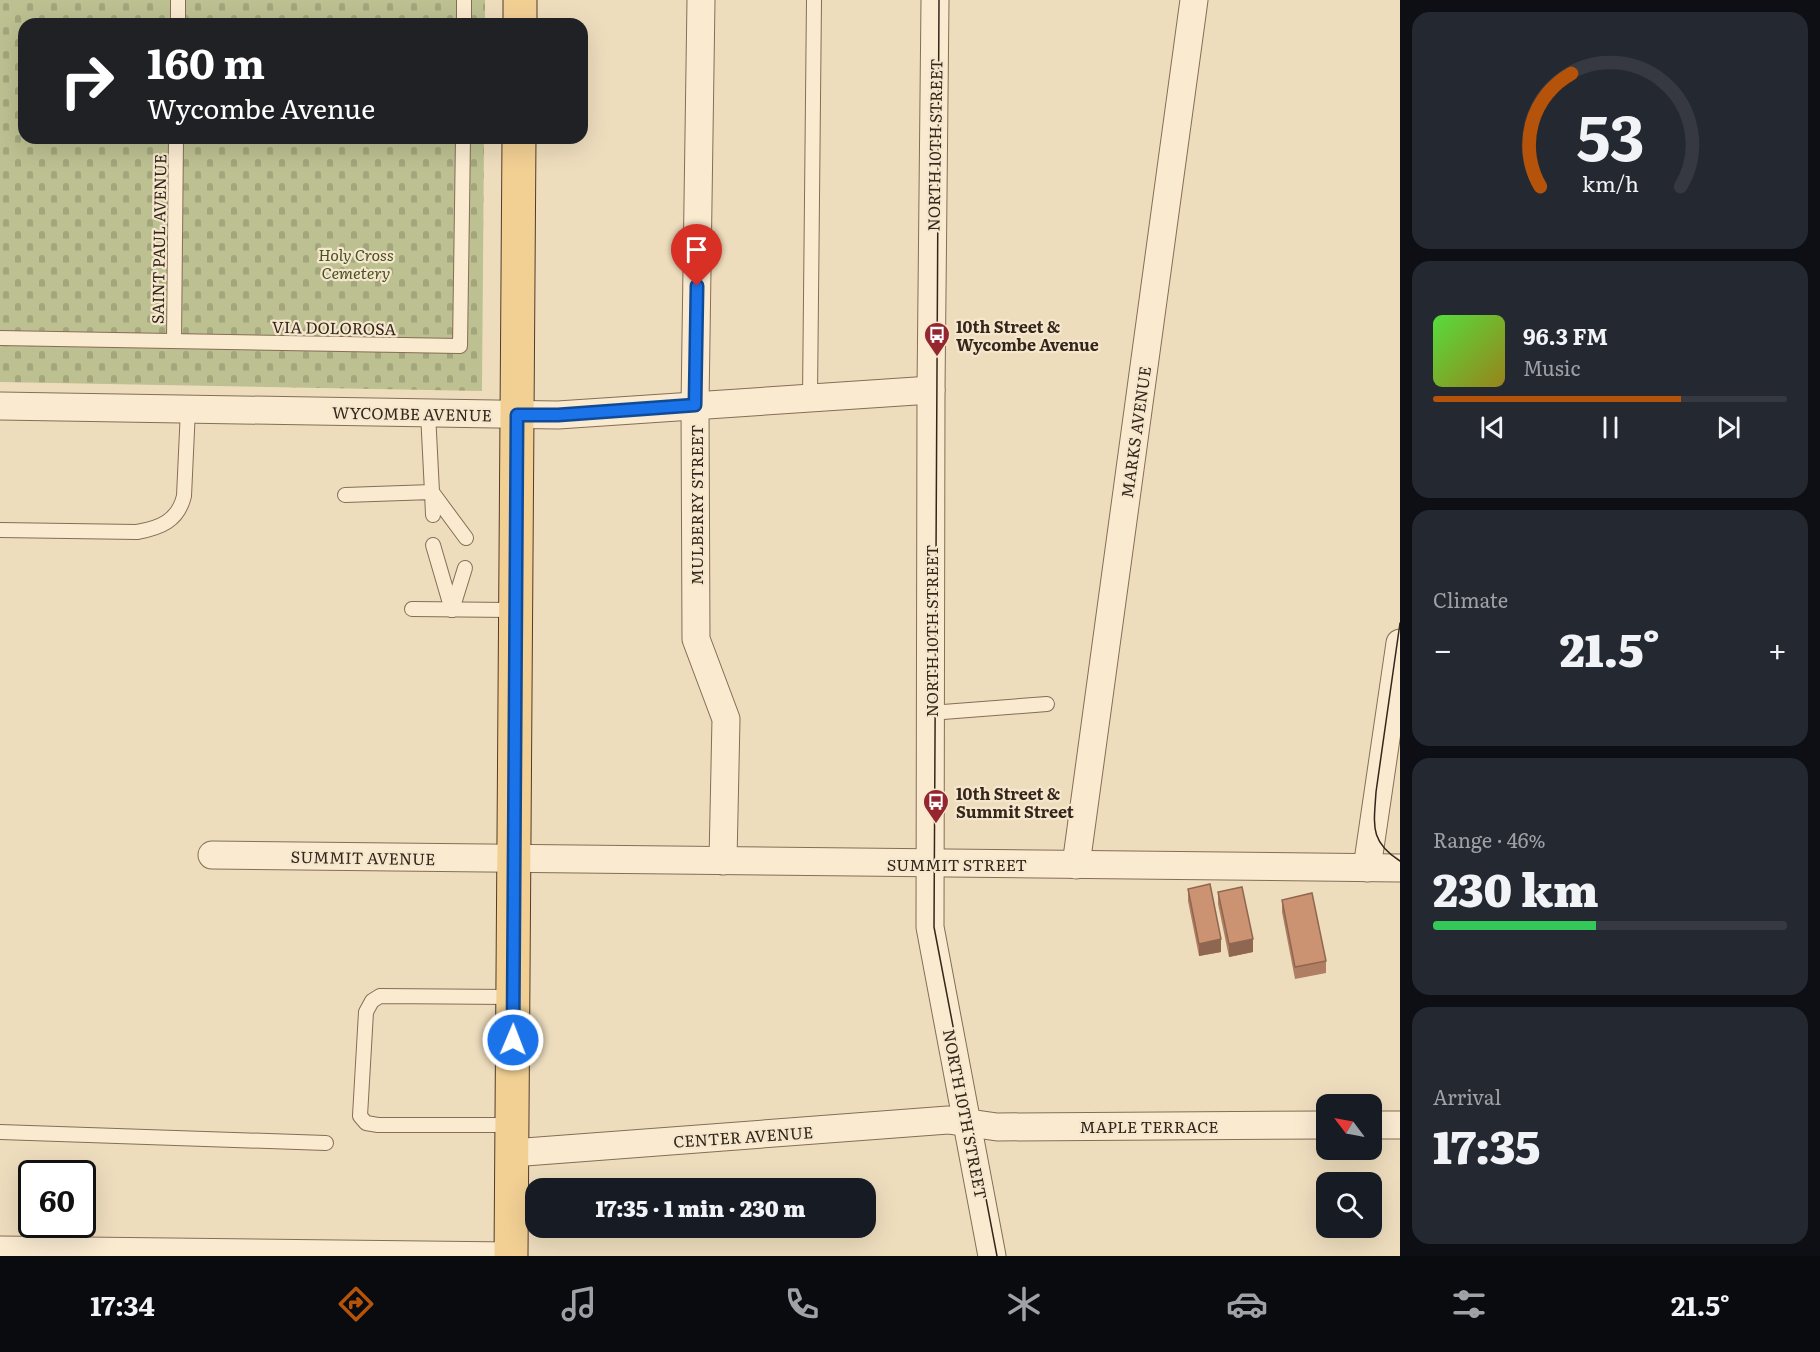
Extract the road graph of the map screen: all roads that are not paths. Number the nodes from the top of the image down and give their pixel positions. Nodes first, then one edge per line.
1 (178, 0) edge
2 (464, 0) edge
3 (520, 0) edge
4 (701, 0) edge
5 (814, 0) edge
6 (935, 0) edge
7 (1194, 0) edge
8 (178, 18) edge
9 (464, 18) edge
10 (520, 18) edge
11 (176, 144) edge
12 (463, 144) edge
13 (519, 144) edge
14 (0, 338) edge
15 (174, 341) junction
16 (931, 390) junction
17 (810, 397) junction
18 (695, 405) junction
19 (0, 406) edge
20 (188, 409) junction
21 (428, 413) junction
22 (517, 415) junction
23 (432, 492) junction
24 (345, 495) dead end
25 (433, 515) dead end
26 (0, 530) edge
27 (466, 538) dead end
28 (433, 545) dead end
29 (465, 568) dead end
30 (412, 609) dead end
31 (452, 610) junction
32 (516, 610) junction
33 (1400, 643) edge
34 (1047, 704) dead end
35 (930, 712) junction
36 (212, 855) dead end
37 (514, 859) junction
38 (723, 861) junction
39 (930, 864) junction
40 (1076, 865) junction
41 (1367, 868) junction
42 (1400, 868) edge
43 (513, 997) junction
44 (970, 1123) junction
45 (1316, 1125) edge
46 (1382, 1125) edge
47 (1400, 1125) edge
48 (0, 1132) edge
49 (512, 1139) junction
50 (326, 1143) dead end
51 (0, 1250) edge
52 (512, 1256) edge
53 (992, 1256) edge

1 - 8 lane
2 - 9 lane
3 - 10 main road
4 - 18 street, MULBERRY STREET
5 - 17 lane
6 - 16 street, NORTH 10TH STREET
7 - 40 street, MARKS AVENUE
11 - 15 lane, SAINT PAUL AVENUE
12 - 15 lane, VIA DOLOROSA
13 - 22 main road
14 - 15 lane, VIA DOLOROSA
16 - 17 street, WYCOMBE AVENUE
16 - 35 street, NORTH 10TH STREET
17 - 18 street, WYCOMBE AVENUE
18 - 22 street, WYCOMBE AVENUE
18 - 38 street, MULBERRY STREET
19 - 20 street, WYCOMBE AVENUE
20 - 21 street, WYCOMBE AVENUE
20 - 26 lane
21 - 22 street, WYCOMBE AVENUE
21 - 23 lane
22 - 32 main road
23 - 24 lane
23 - 25 lane
23 - 27 lane
28 - 31 lane
29 - 31 lane
30 - 31 lane
31 - 32 lane
32 - 37 main road
33 - 41 street
34 - 35 lane
35 - 39 street, NORTH 10TH STREET
36 - 37 street, SUMMIT AVENUE
37 - 38 street, SUMMIT STREET
37 - 43 main road
38 - 39 street, SUMMIT STREET
39 - 40 street, SUMMIT STREET
39 - 44 street, NORTH 10TH STREET
40 - 41 street, SUMMIT STREET
41 - 42 street, SUMMIT STREET
43 - 49 main road
43 - 49 lane
44 - 45 street, MAPLE TERRACE
44 - 49 street, CENTER AVENUE
44 - 53 street, NORTH 10TH STREET
46 - 47 street
48 - 50 lane
49 - 52 main road
51 - 52 street

